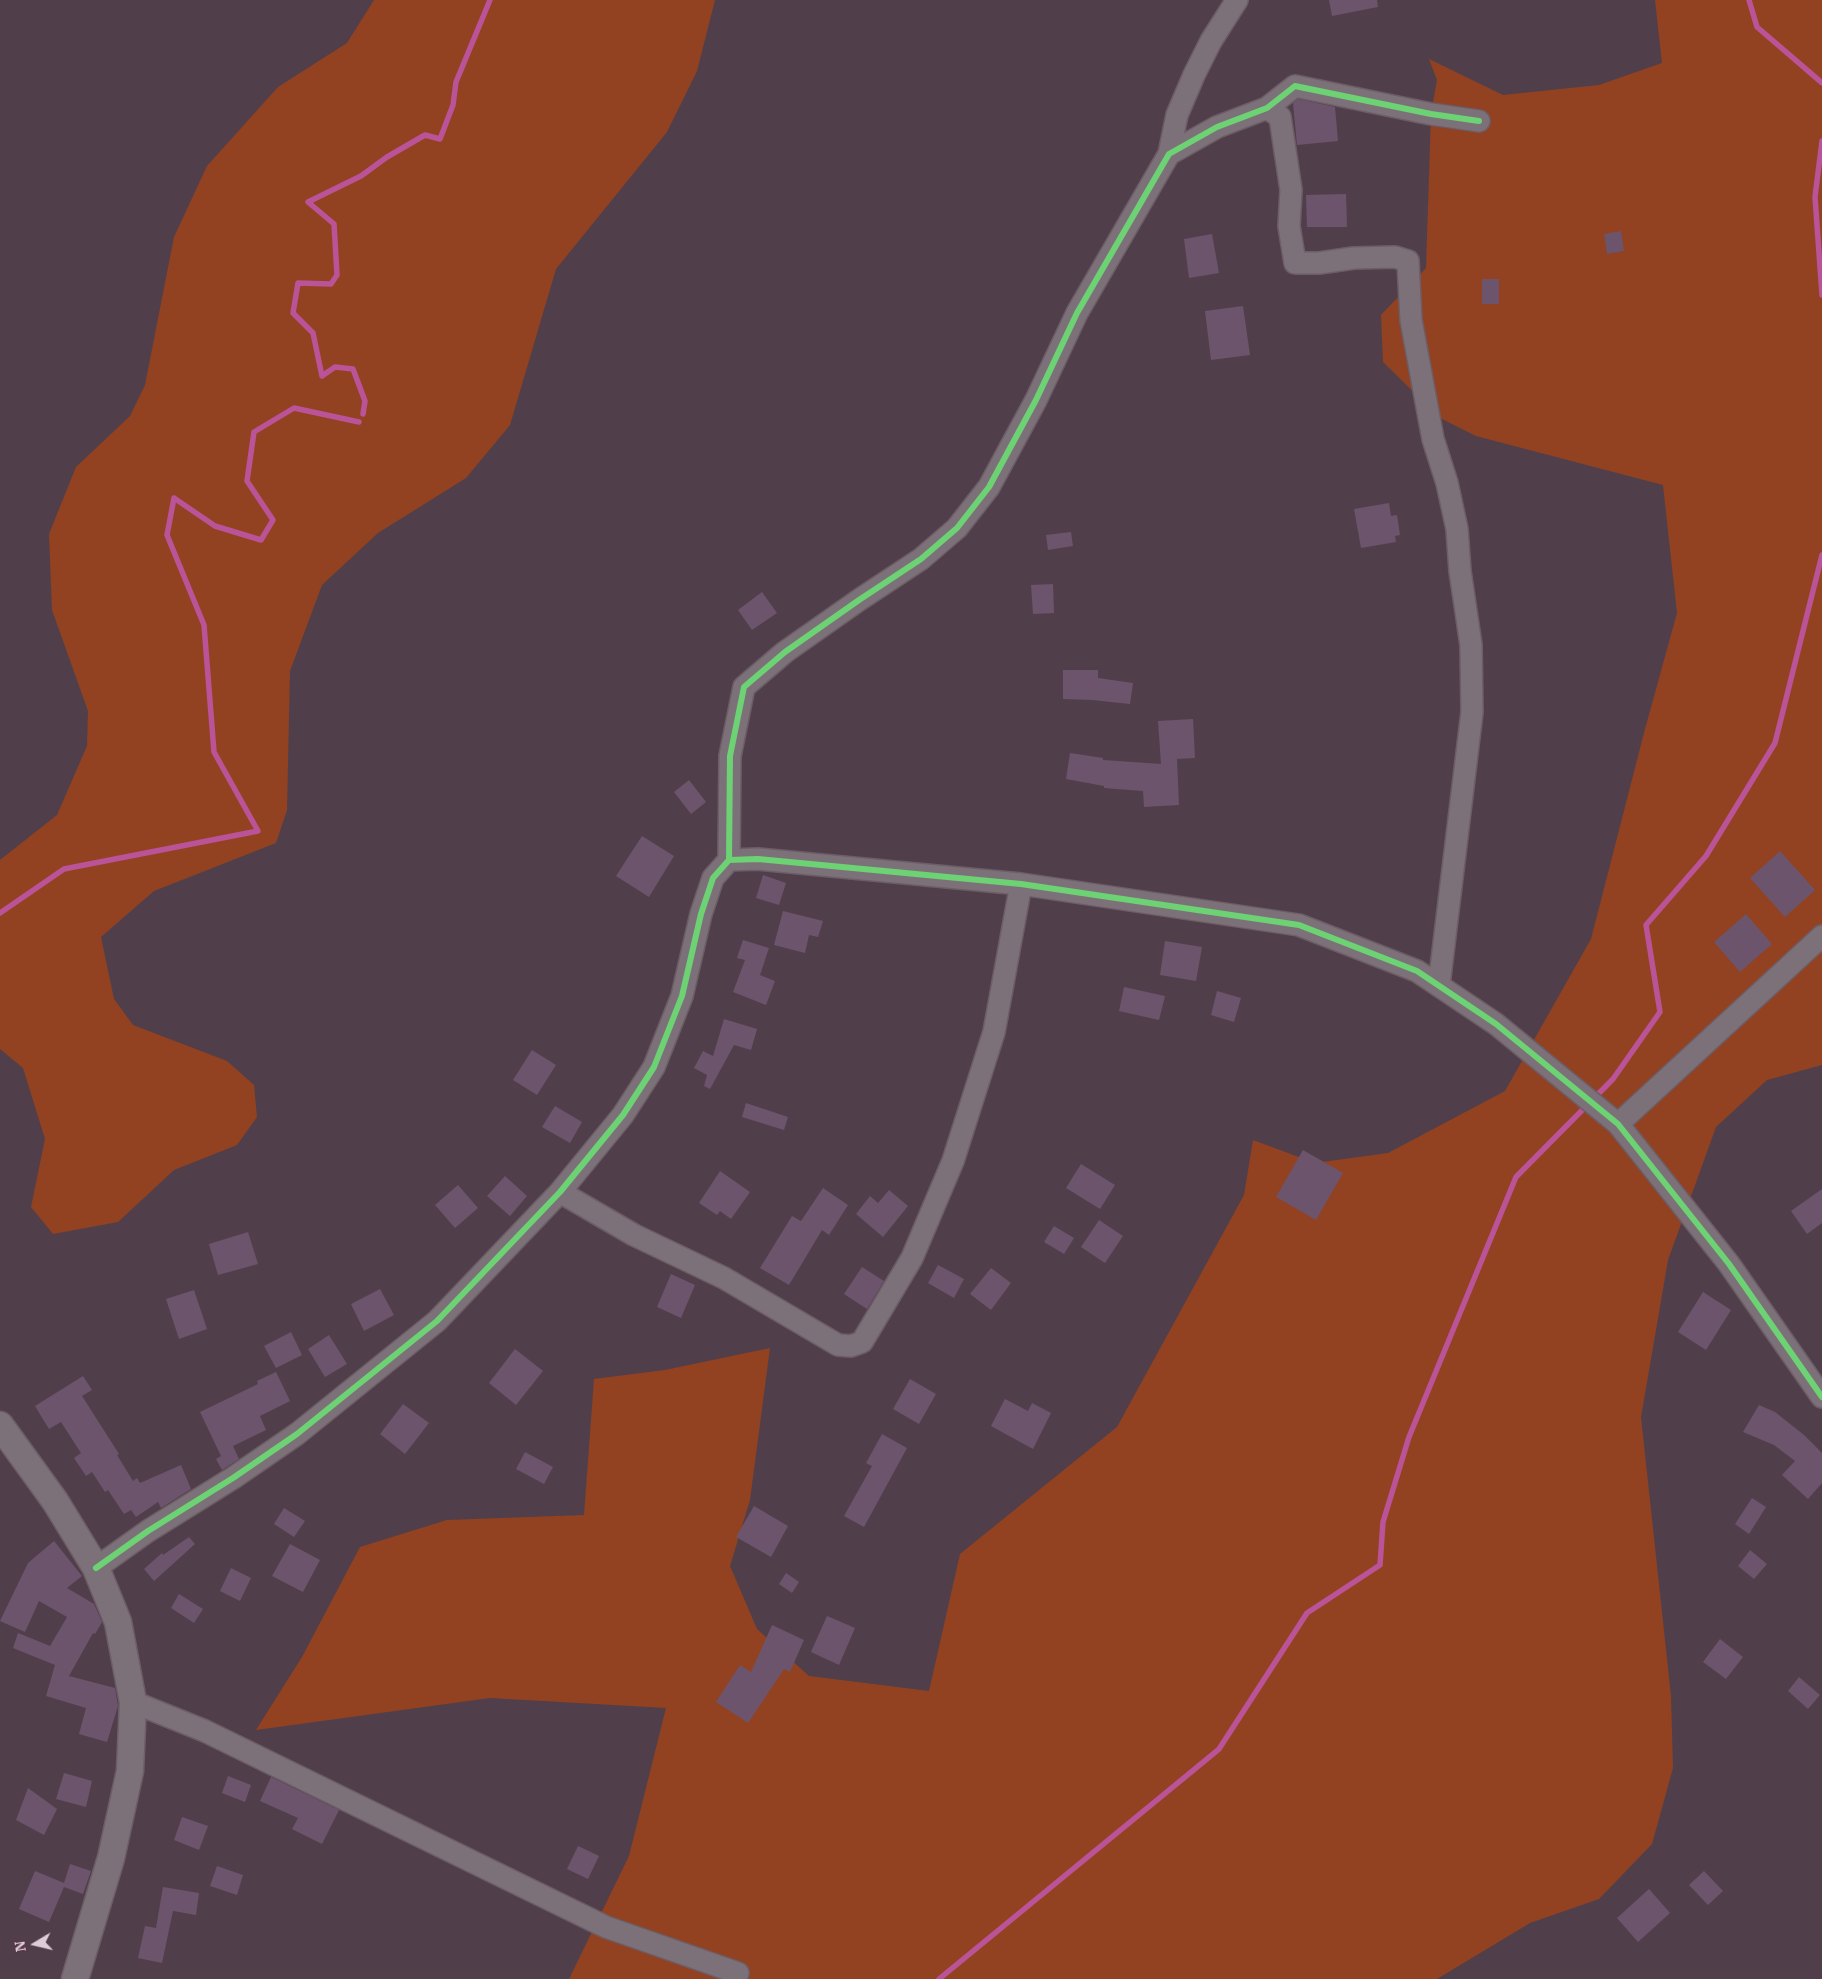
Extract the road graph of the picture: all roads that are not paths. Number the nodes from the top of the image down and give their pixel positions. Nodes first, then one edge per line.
1 (1237, 0) edge
2 (1267, 108) junction
3 (1480, 120) dead end
4 (1169, 154) junction
5 (729, 860) junction
6 (1021, 884) junction
7 (1822, 936) edge
8 (1438, 986) junction
9 (1618, 1124) junction
10 (560, 1192) junction
11 (1822, 1397) edge
12 (0, 1425) edge
13 (96, 1568) junction
14 (133, 1702) junction
15 (738, 1973) dead end
16 (75, 1979) edge

1 - 4 street
2 - 3 street
2 - 4 street
2 - 8 street
4 - 5 street
5 - 6 street
5 - 10 street
6 - 8 street
6 - 10 street
7 - 9 street
8 - 9 street
9 - 11 street
10 - 13 street
12 - 13 street
13 - 14 street
14 - 15 street
14 - 16 street

